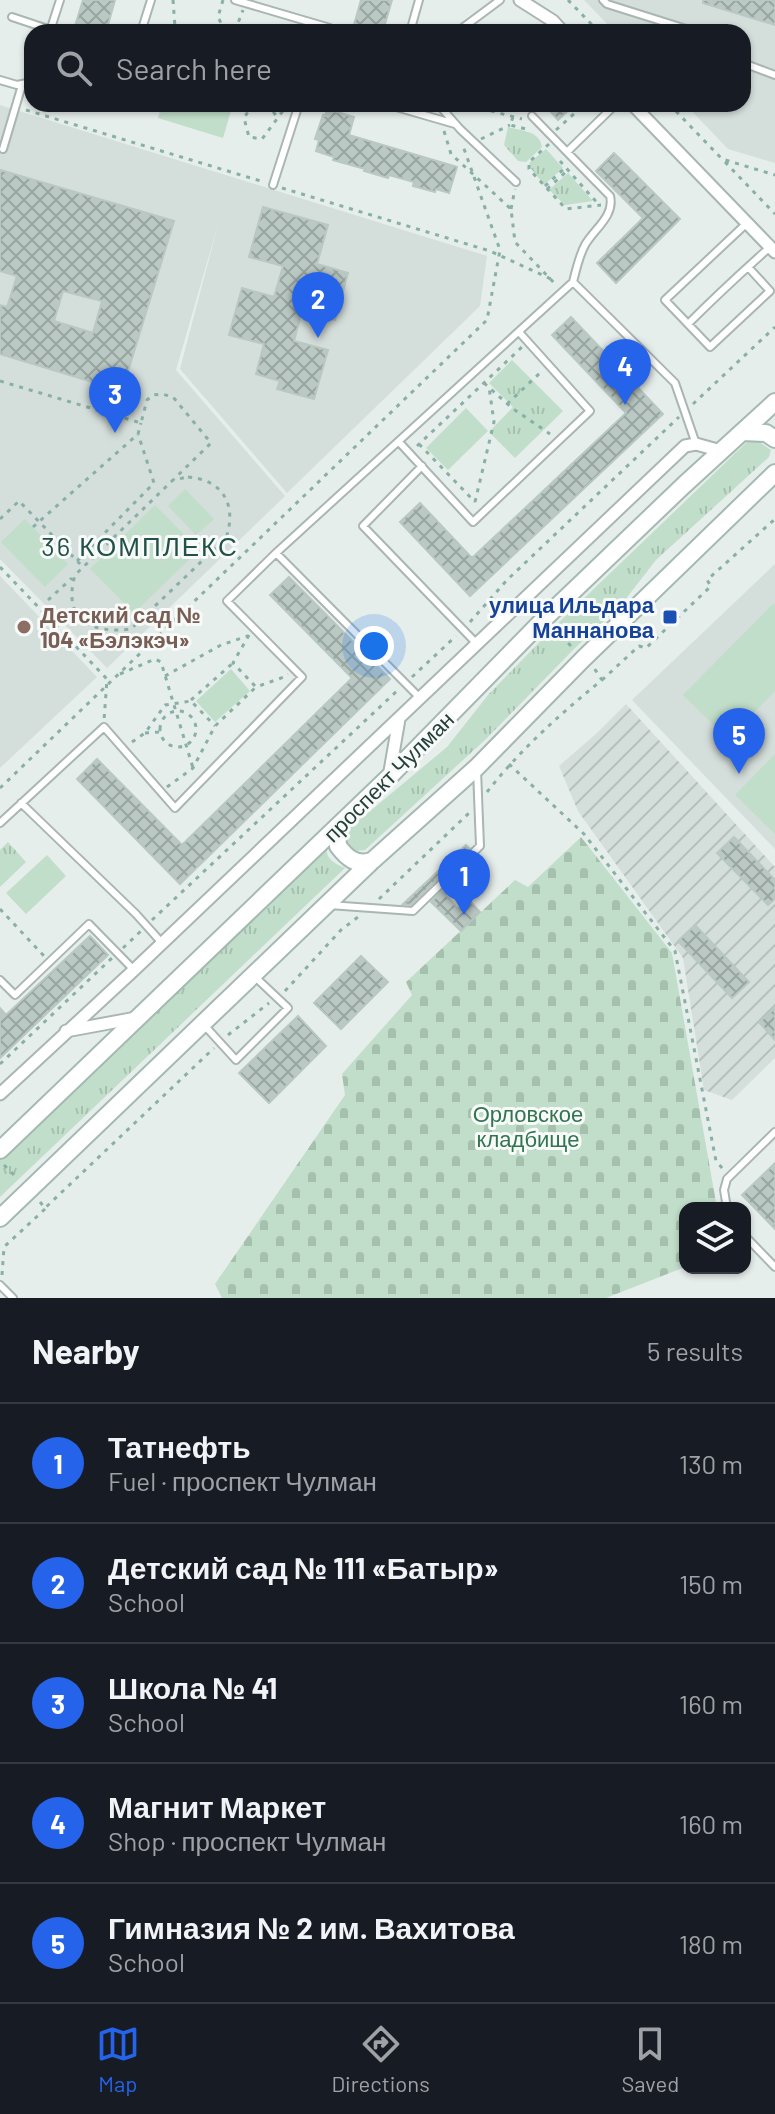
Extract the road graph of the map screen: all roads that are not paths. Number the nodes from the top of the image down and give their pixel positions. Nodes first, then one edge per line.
1 (60, 0) edge
2 (151, 0) edge
3 (235, 0) edge
4 (419, 0) edge
5 (500, 0) edge
6 (520, 0) edge
7 (603, 0) edge
8 (12, 17) dead end
9 (31, 24) edge
10 (52, 24) edge
11 (144, 24) edge
12 (316, 24) edge
13 (412, 24) edge
14 (468, 24) edge
15 (556, 24) edge
16 (671, 24) edge
17 (751, 66) edge
18 (775, 75) edge
19 (0, 80) edge
20 (22, 85) joint
21 (296, 112) edge
22 (415, 112) edge
23 (445, 112) edge
24 (608, 112) edge
25 (640, 112) edge
26 (532, 116) dead end
27 (456, 125) junction
28 (3, 149) dead end
29 (567, 152) junction
30 (516, 182) road end
31 (273, 185) road end
32 (747, 223) junction
33 (773, 250) edge
34 (749, 268) junction
35 (573, 282) junction
36 (688, 324) junction
37 (519, 332) junction
38 (775, 402) edge
39 (743, 432) junction
40 (775, 439) edge
41 (399, 442) junction
42 (696, 444) junction
43 (721, 451) junction
44 (422, 466) junction
45 (775, 473) edge
46 (276, 553) junction
47 (477, 644) junction
48 (420, 698) junction
49 (399, 718) junction
50 (477, 767) junction
51 (389, 777) junction
52 (21, 803) junction
53 (343, 821) junction
54 (0, 823) edge
55 (372, 861) junction
56 (326, 905) junction
57 (162, 943) junction
58 (134, 970) junction
59 (253, 974) junction
60 (0, 980) edge
61 (136, 1018) junction
62 (202, 1023) junction
63 (66, 1032) junction
64 (0, 1094) edge
65 (775, 1132) edge
66 (0, 1150) edge
67 (726, 1202) edge
68 (0, 1218) edge
69 (751, 1242) edge
70 (775, 1267) edge
71 (0, 1286) edge
72 (13, 1298) edge

1 - 10 lane
2 - 11 lane
3 - 12 lane
4 - 13 lane
5 - 14 lane
6 - 15 street
7 - 16 lane
8 - 9 lane
17 - 18 lane
19 - 20 lane
20 - 28 lane
21 - 31 lane
22 - 27 lane
23 - 27 lane
24 - 29 lane
25 - 32 street
26 - 29 lane
27 - 30 lane
29 - 35 lane
32 - 33 street
32 - 36 lane
33 - 34 lane
34 - 36 lane
34 - 36 lane
35 - 37 lane
35 - 42 lane
37 - 41 lane
37 - 44 lane
38 - 39 main road, проспект Чулман
39 - 40 main road
39 - 43 main road, проспект Чулман
41 - 44 lane
41 - 46 lane
42 - 43 street
42 - 47 street
43 - 51 main road, проспект Чулман
44 - 47 lane
45 - 50 main road
46 - 48 lane
46 - 52 lane
47 - 48 street
48 - 49 street
49 - 51 street
49 - 57 street
50 - 55 main road
50 - 56 lane
51 - 53 main road, проспект Чулман
52 - 54 lane
52 - 57 lane
53 - 55 main road
53 - 61 main road, проспект Чулман
55 - 56 main road
56 - 59 main road
57 - 58 street
58 - 60 lane
58 - 63 street
59 - 62 main road
59 - 62 lane
61 - 63 street
61 - 66 main road, проспект Чулман
62 - 68 main road
63 - 64 street
65 - 67 lane
69 - 70 lane
71 - 72 lane

